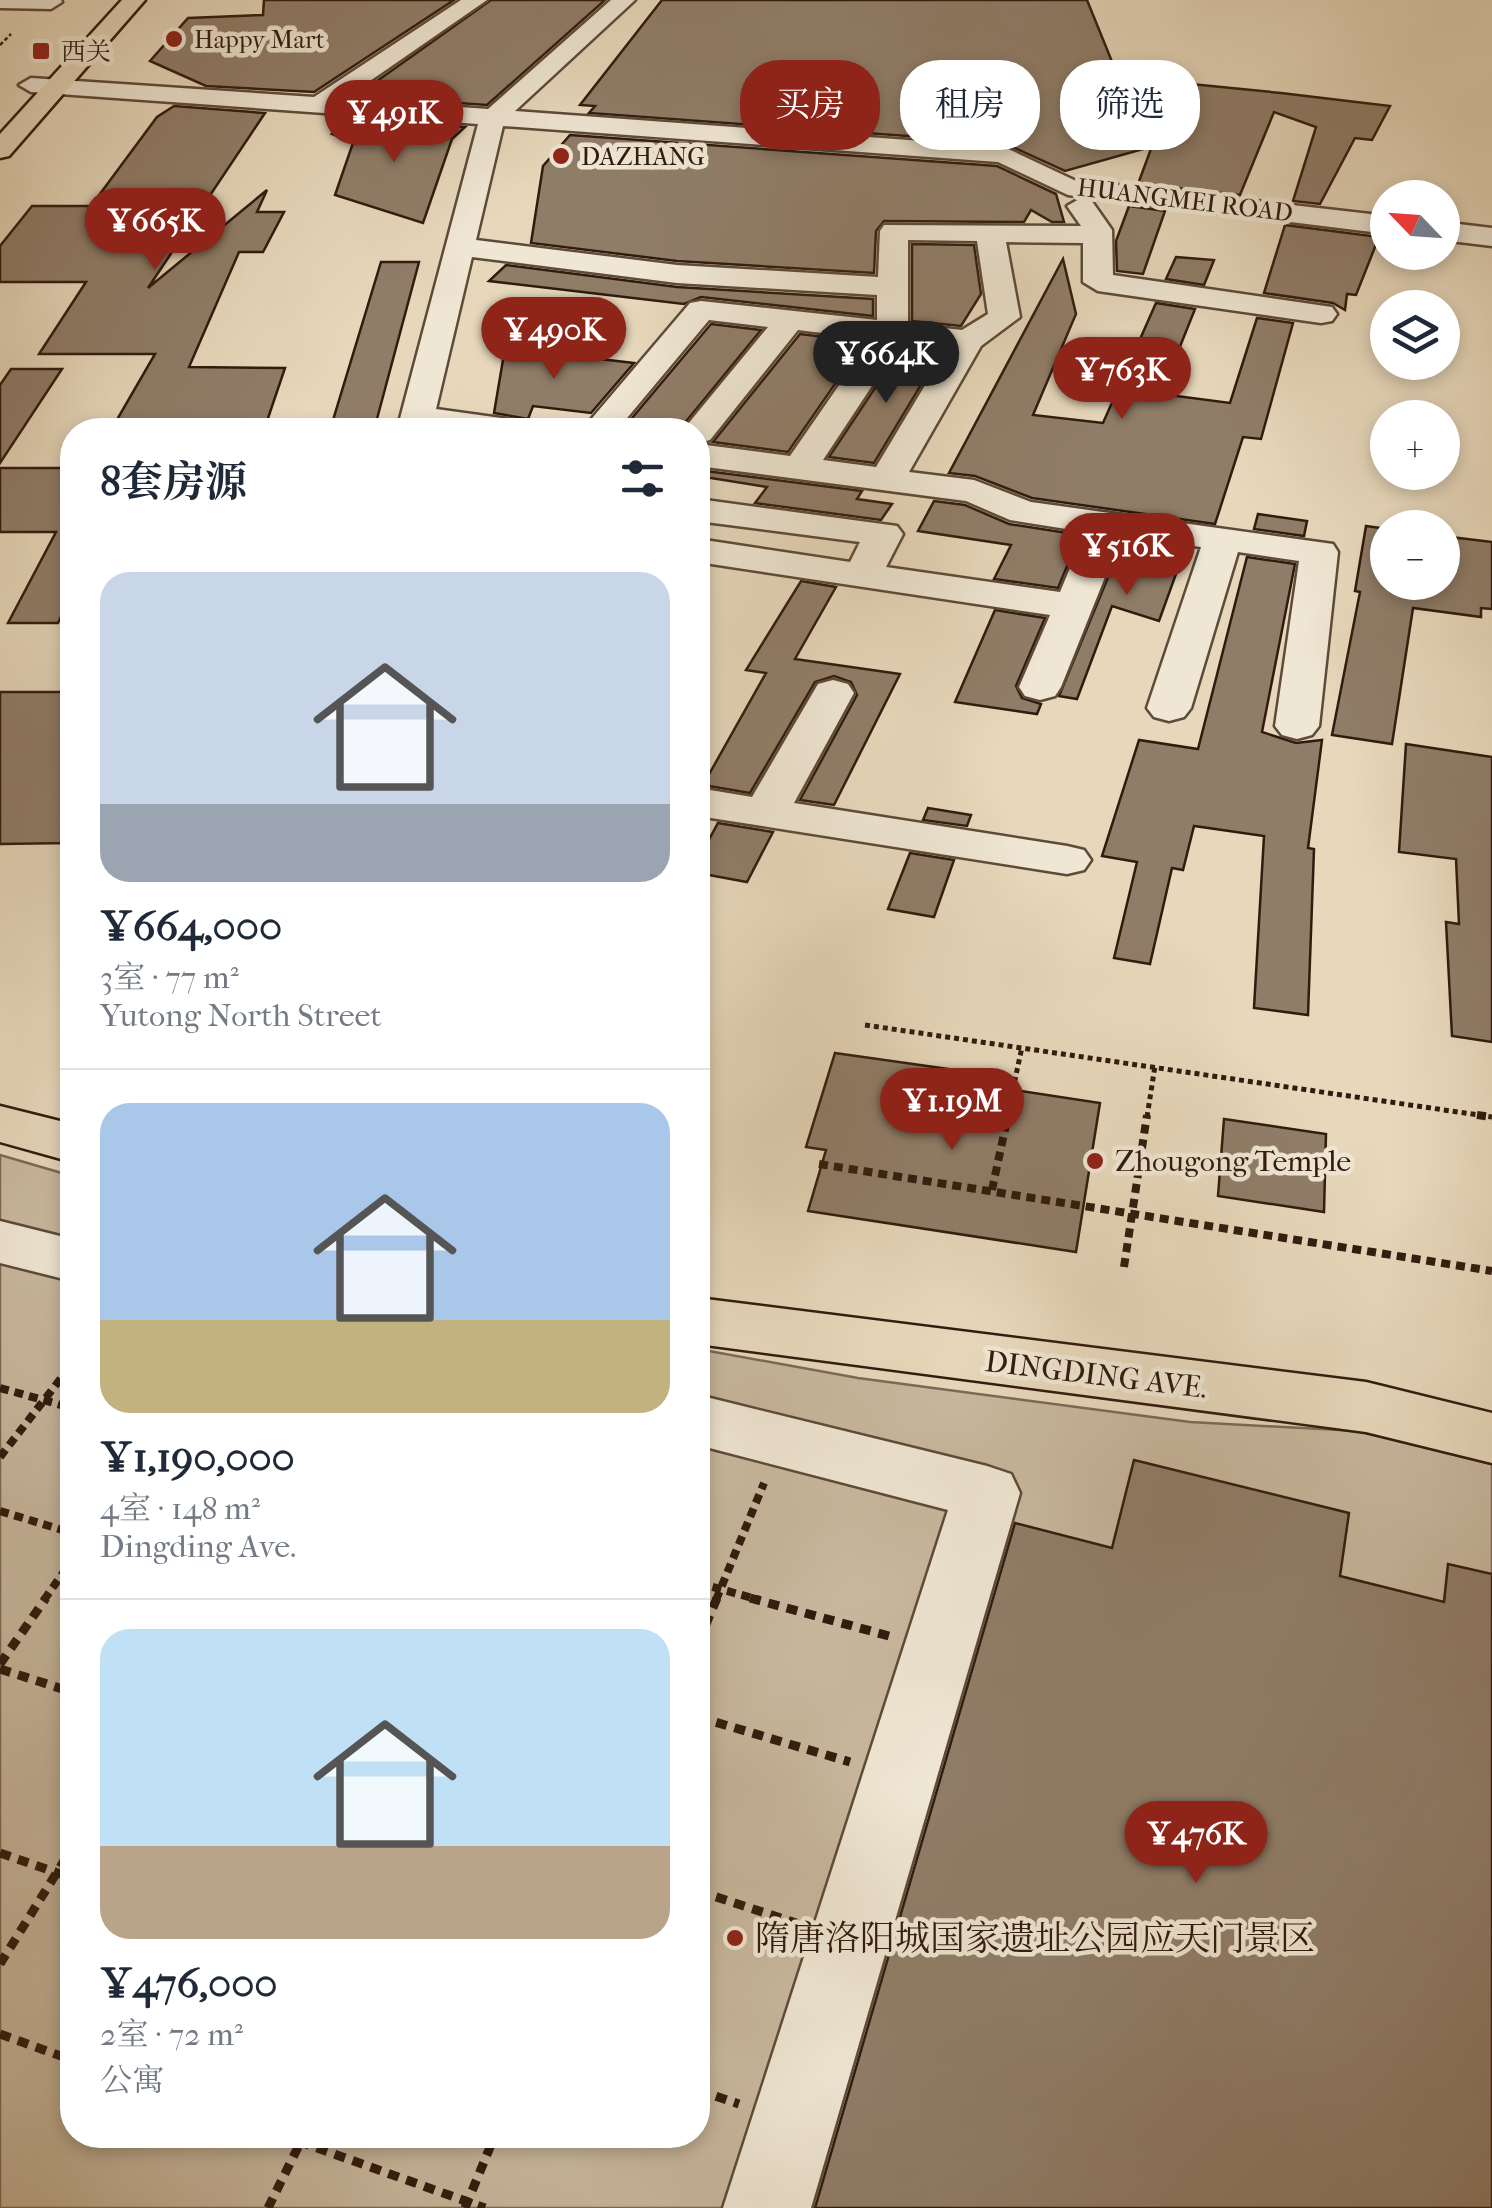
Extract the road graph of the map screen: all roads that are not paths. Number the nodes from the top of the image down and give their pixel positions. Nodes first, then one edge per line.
1 (110, 0) edge
2 (134, 0) edge
3 (476, 0) edge
4 (624, 0) edge
5 (0, 1) edge
6 (51, 2) edge
7 (44, 86) junction
8 (318, 106) junction
9 (492, 119) junction
10 (0, 120) edge
11 (0, 150) edge
12 (1068, 187) junction
13 (1370, 223) edge
14 (990, 233) junction
15 (1460, 233) edge
16 (1099, 235) junction
17 (1492, 237) edge
18 (460, 248) junction
19 (892, 287) junction
20 (1321, 314) dead end
21 (790, 320) junction
22 (892, 332) junction
23 (968, 340) junction
24 (418, 418) edge
25 (608, 418) edge
26 (710, 418) edge
27 (710, 456) edge
28 (782, 466) junction
29 (886, 480) junction
30 (710, 485) edge
31 (710, 512) edge
32 (1108, 523) junction
33 (1223, 539) junction
34 (710, 553) edge
35 (862, 576) junction
36 (1073, 606) junction
37 (1040, 686) dead end
38 (832, 693) dead end
39 (1169, 708) dead end
40 (1297, 726) dead end
41 (710, 804) edge
42 (766, 813) junction
43 (1066, 860) dead end
44 (0, 1124) edge
45 (60, 1140) edge
46 (0, 1242) edge
47 (60, 1257) edge
48 (710, 1323) edge
49 (710, 1423) edge
50 (1492, 1438) edge
51 (767, 2208) edge

1 - 7 main road
2 - 7 main road
3 - 8 street
4 - 9 street
5 - 6 street
7 - 8 street, HUANGMEI ROAD
7 - 10 main road
7 - 11 main road
8 - 9 street, HUANGMEI ROAD
9 - 12 street, HUANGMEI ROAD
9 - 18 street
12 - 13 street, HUANGMEI ROAD
12 - 16 street
14 - 16 street
14 - 19 street
14 - 23 street
15 - 17 street
16 - 20 street
18 - 19 street
18 - 24 street
19 - 22 street
21 - 22 street
21 - 25 street
21 - 26 street
22 - 23 street
22 - 28 street
23 - 29 street
27 - 28 street
28 - 29 street
28 - 30 street
29 - 32 street
31 - 35 street
32 - 33 street
32 - 36 street
33 - 39 street
33 - 40 street
34 - 35 street
35 - 36 street
36 - 37 street
38 - 42 street
41 - 42 street
42 - 43 street
44 - 45 main road
46 - 47 street
48 - 50 main road, DINGDING AVE.
49 - 51 street

